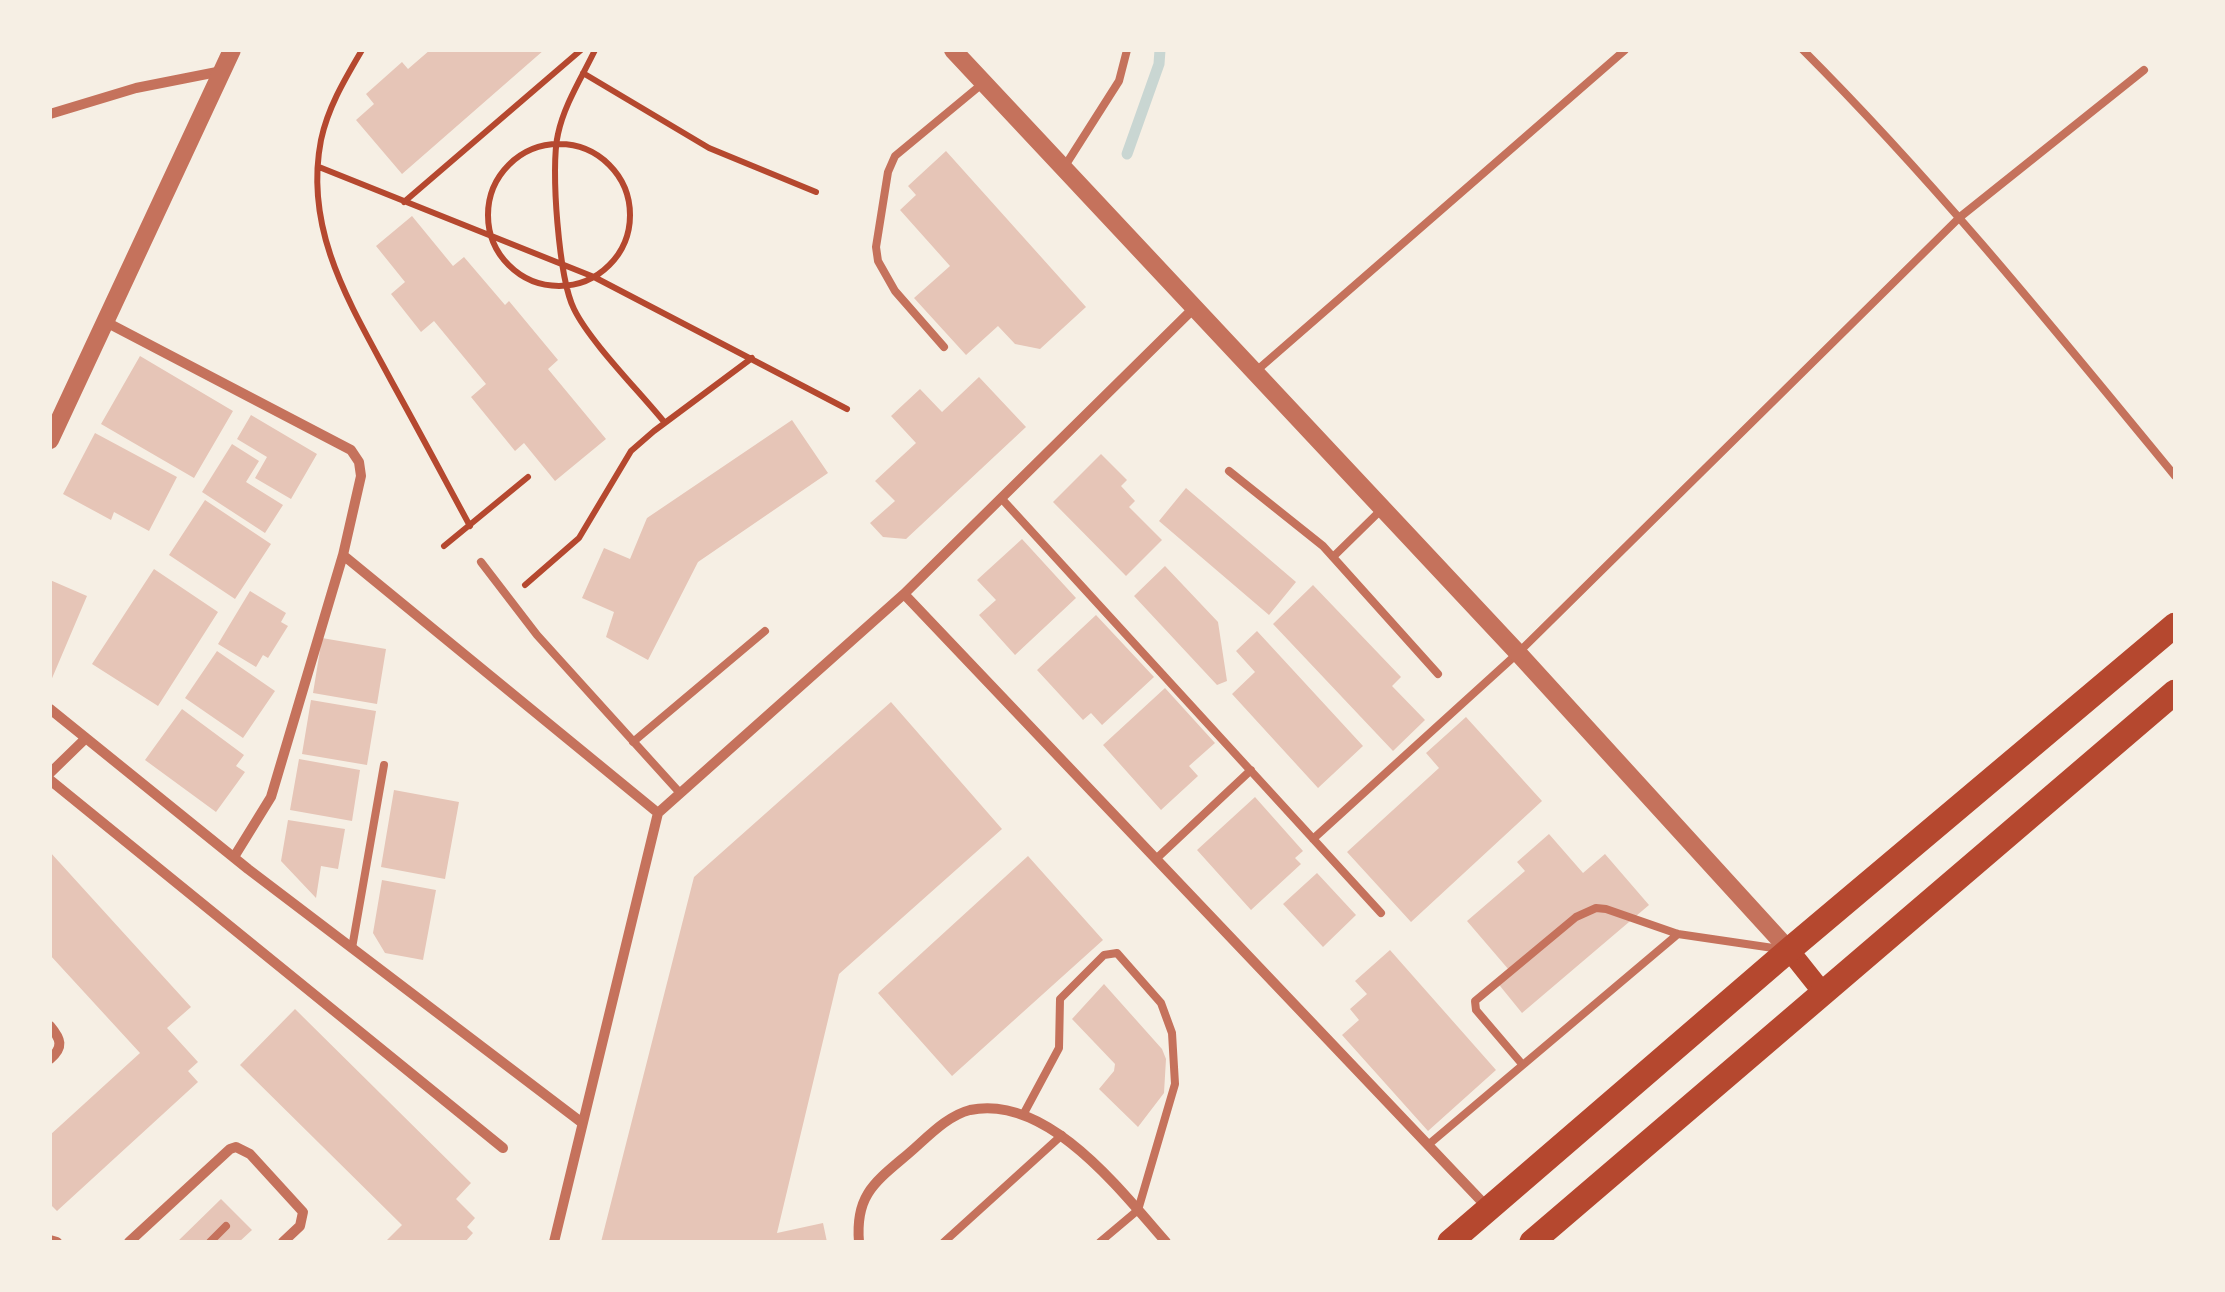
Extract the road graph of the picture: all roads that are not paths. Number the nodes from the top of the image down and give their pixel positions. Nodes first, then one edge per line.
1 (232, 50) edge
2 (953, 50) edge
3 (1127, 50) edge
4 (1625, 50) edge
5 (1803, 50) edge
6 (2144, 70) dead end
7 (222, 71) junction
8 (983, 84) junction
9 (50, 114) edge
10 (1064, 169) junction
11 (1960, 217) junction
12 (1194, 308) junction
13 (106, 322) junction
14 (944, 348) dead end
15 (1255, 372) junction
16 (50, 440) edge
17 (1229, 471) dead end
18 (2175, 476) edge
19 (1002, 498) junction
20 (1382, 508) junction
21 (343, 554) junction
22 (1334, 557) junction
23 (481, 562) dead end
24 (904, 594) junction
25 (2175, 626) edge
26 (764, 631) dead end
27 (1518, 653) junction
28 (1438, 674) dead end
29 (2175, 692) edge
30 (50, 709) edge
31 (86, 738) junction
32 (633, 742) junction
33 (384, 765) dead end
34 (1251, 770) junction
35 (50, 777) edge
36 (680, 793) junction
37 (658, 813) junction
38 (1313, 839) junction
39 (234, 857) junction
40 (1156, 859) junction
41 (1381, 912) dead end
42 (1678, 934) junction
43 (352, 948) junction
44 (1789, 950) junction
45 (1824, 994) junction
46 (50, 1026) edge
47 (50, 1059) edge
48 (1522, 1064) junction
49 (1023, 1115) junction
50 (582, 1122) junction
51 (1062, 1135) junction
52 (1428, 1145) junction
53 (503, 1148) dead end
54 (1489, 1208) junction
55 (1138, 1210) junction
56 (226, 1226) dead end
57 (129, 1242) edge
58 (210, 1242) edge
59 (283, 1242) edge
60 (554, 1242) edge
61 (859, 1242) edge
62 (944, 1242) edge
63 (1100, 1242) edge
64 (1166, 1242) edge
65 (1450, 1242) edge
66 (1532, 1242) edge

1 - 7 street
2 - 8 street
3 - 10 lane
4 - 15 lane
5 - 11 lane
6 - 11 lane
7 - 9 street
7 - 13 street
8 - 10 street
8 - 14 lane
10 - 12 street
11 - 18 lane
11 - 27 lane
12 - 15 street
12 - 19 street
13 - 16 street
13 - 21 street
15 - 20 street
17 - 22 lane
19 - 24 street
19 - 34 lane
20 - 22 lane
20 - 27 street
21 - 37 street
21 - 39 street
22 - 28 lane
23 - 32 lane
24 - 36 street
24 - 40 street
25 - 44 main road
26 - 32 lane
27 - 38 lane
27 - 44 street
29 - 45 main road
30 - 31 street
31 - 35 street
31 - 39 street
32 - 36 lane
33 - 43 lane
34 - 38 lane
34 - 40 lane
35 - 53 street
36 - 37 street
37 - 50 street
38 - 41 lane
39 - 43 street
40 - 52 street
42 - 44 lane
42 - 48 lane
42 - 48 lane
43 - 50 street
44 - 45 main road
44 - 54 main road
45 - 66 main road
46 - 47 street
48 - 52 lane
49 - 51 street
49 - 55 lane
49 - 61 street
50 - 60 street
51 - 55 street
51 - 62 lane
52 - 54 street
54 - 65 main road
55 - 63 lane
55 - 64 street
56 - 58 lane
57 - 59 street

